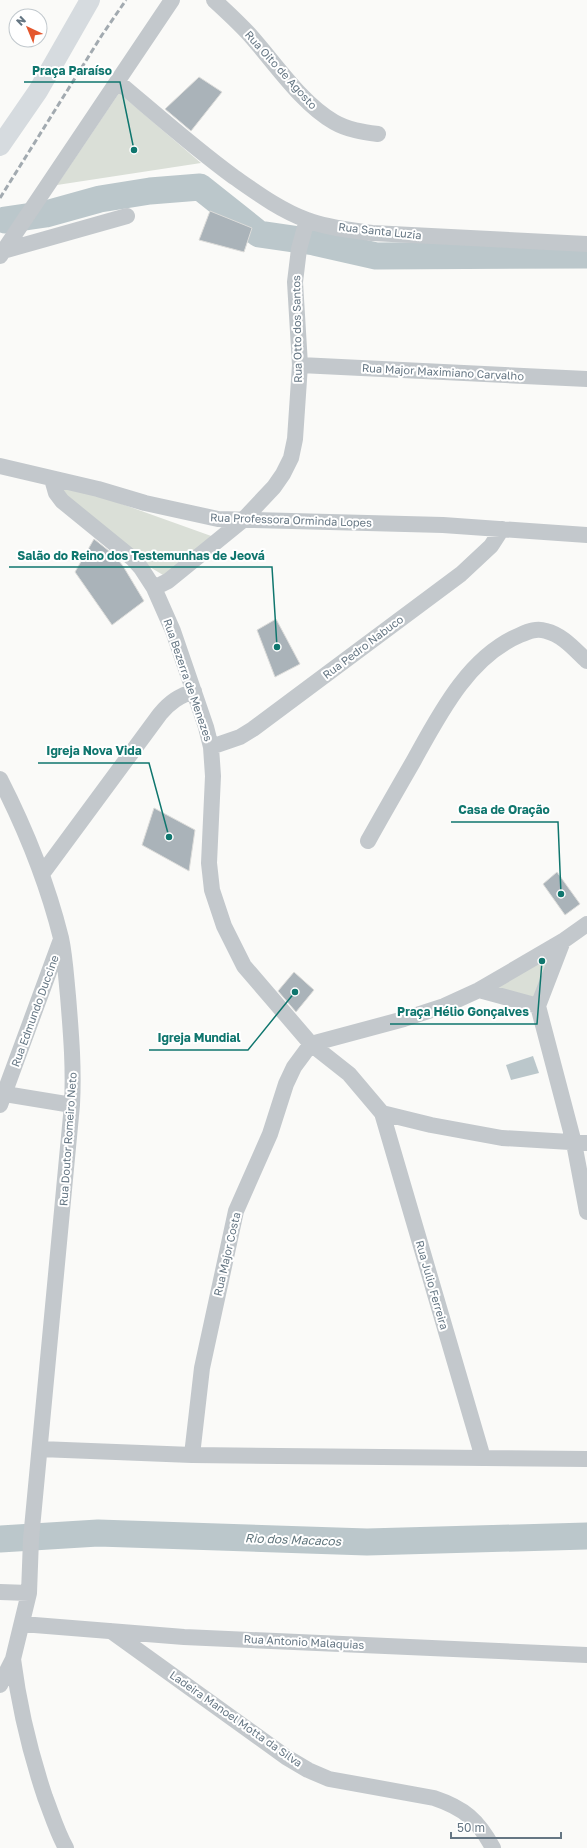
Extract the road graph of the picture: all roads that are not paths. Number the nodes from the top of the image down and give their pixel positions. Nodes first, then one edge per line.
1 (90, 0) edge
2 (172, 0) edge
3 (214, 0) edge
4 (118, 82) junction
5 (378, 134) dead end
6 (0, 146) edge
7 (127, 216) dead end
8 (306, 225) junction
9 (587, 244) edge
10 (2, 254) edge
11 (300, 365) junction
12 (587, 379) edge
13 (0, 466) edge
14 (52, 479) junction
15 (243, 520) junction
16 (502, 529) junction
17 (587, 535) edge
18 (154, 588) junction
19 (587, 661) edge
20 (194, 691) junction
21 (211, 747) junction
22 (0, 779) edge
23 (4, 795) edge
24 (368, 841) dead end
25 (42, 874) junction
26 (587, 924) edge
27 (61, 939) junction
28 (563, 941) junction
29 (479, 990) junction
30 (538, 1006) junction
31 (311, 1044) junction
32 (3, 1100) edge
33 (72, 1105) junction
34 (382, 1112) junction
35 (580, 1143) edge
36 (587, 1212) edge
37 (40, 1449) junction
38 (192, 1455) junction
39 (483, 1458) junction
40 (587, 1458) edge
41 (0, 1592) edge
42 (29, 1593) junction
43 (22, 1624) junction
44 (110, 1630) junction
45 (587, 1655) edge
46 (13, 1659) junction
47 (0, 1685) edge
48 (66, 1848) edge
49 (493, 1848) edge

1 - 6 main road
2 - 4 street
3 - 5 street, Rua Oito de Agosto
4 - 8 street, Rua Santa Luzia
4 - 10 street
7 - 10 street
8 - 9 street, Rua Santa Luzia
8 - 11 street, Rua Otto dos Santos
11 - 12 street, Rua Major Maximiano Carvalho
11 - 15 street, Rua Otto dos Santos
13 - 14 street, Rua Professora Orminda Lopes
14 - 15 street, Rua Professora Orminda Lopes
14 - 18 street, Rua Bezerra de Menezes
15 - 16 street, Rua Professora Orminda Lopes
15 - 18 street, Rua Otto dos Santos
16 - 17 street, Rua Professora Orminda Lopes
16 - 21 street, Rua Pedro Nabuco
18 - 20 street, Rua Bezerra de Menezes
19 - 24 street
20 - 21 street, Rua Bezerra de Menezes
20 - 25 street
21 - 31 street, Rua Bezerra de Menezes
22 - 23 street, Rua Doutor Romeiro Neto
23 - 25 street, Rua Doutor Romeiro Neto
25 - 27 street, Rua Doutor Romeiro Neto
26 - 28 street
27 - 32 street, Rua Edmundo Duccine
27 - 33 street, Rua Doutor Romeiro Neto
28 - 29 street
28 - 30 street
29 - 30 street
29 - 31 street
30 - 35 street
31 - 34 street, Rua Bezerra de Menezes
31 - 38 street, Rua Major Costa
32 - 33 street
33 - 37 street, Rua Doutor Romeiro Neto
34 - 35 street
34 - 39 street, Rua Julio Ferreira
35 - 36 street
37 - 38 street
37 - 42 street, Rua Doutor Romeiro Neto
38 - 39 street
39 - 40 street
41 - 42 street
42 - 43 street, Rua Doutor Romeiro Neto
43 - 44 street, Rua Antonio Malaquias
43 - 46 street, Rua Doutor Romeiro Neto
44 - 45 street, Rua Antonio Malaquias
44 - 49 street, Ladeira Manoel Motta da Silva
46 - 47 street
46 - 48 street

